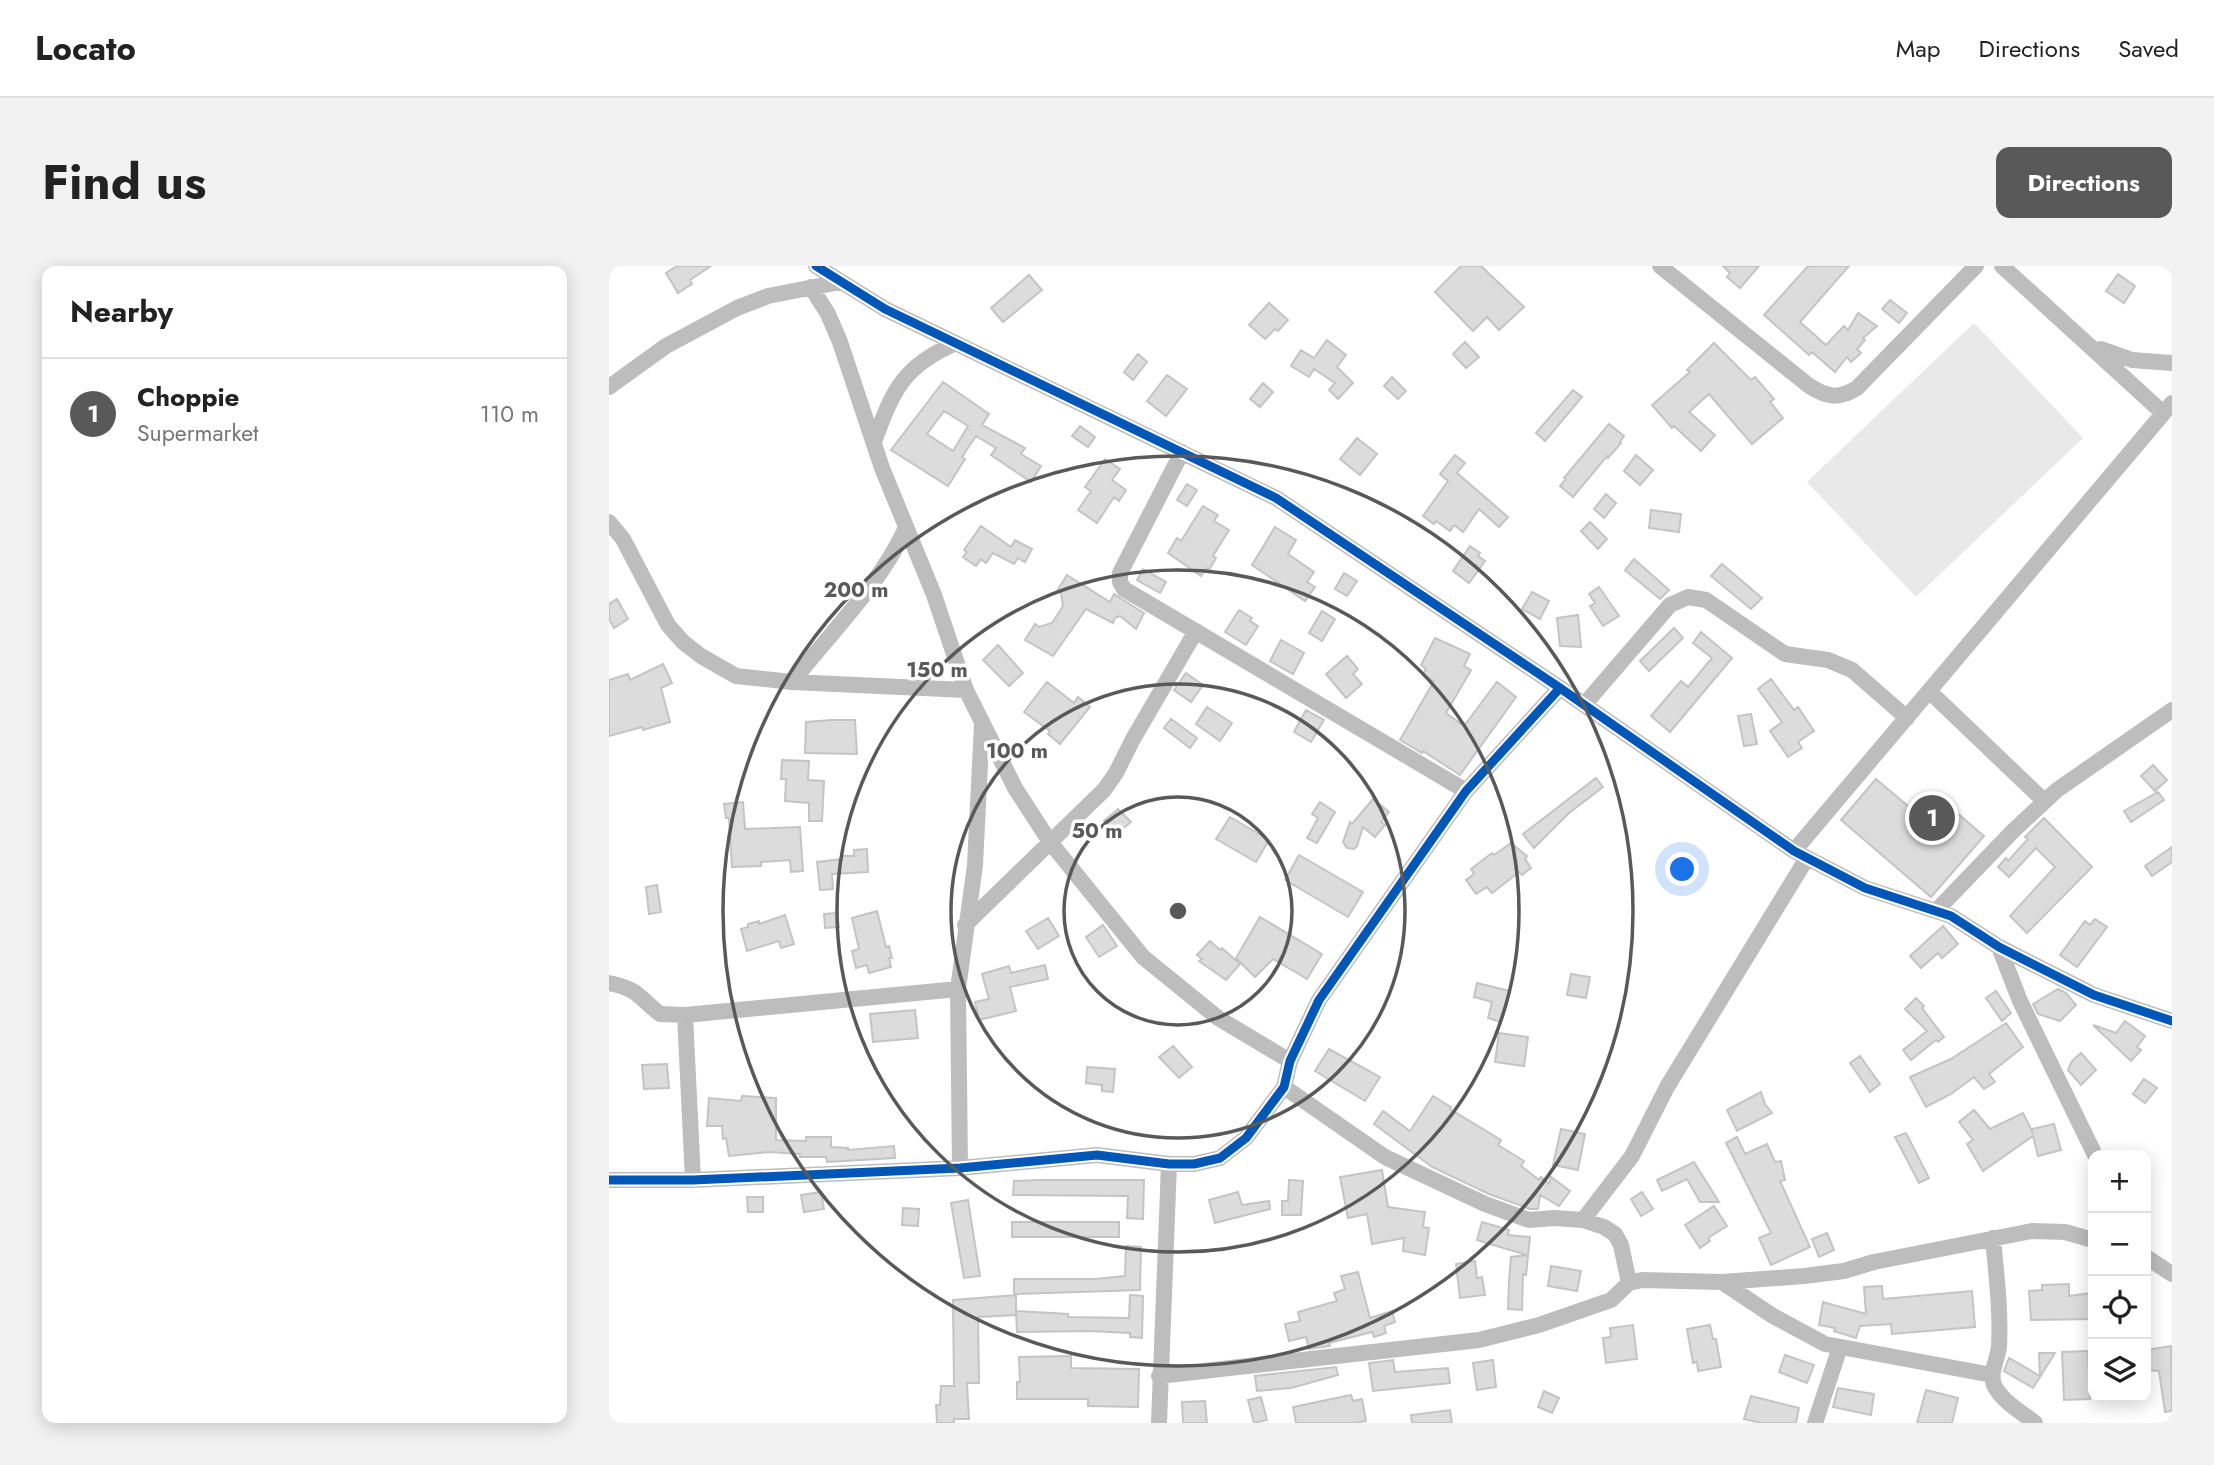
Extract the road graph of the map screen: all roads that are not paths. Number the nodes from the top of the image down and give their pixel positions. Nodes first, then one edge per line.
1 (817, 266) edge
2 (1660, 266) edge
3 (1976, 266) edge
4 (2002, 266) edge
5 (840, 282) junction
6 (811, 287) junction
7 (956, 343) junction
8 (2089, 343) junction
9 (2172, 363) edge
10 (609, 387) edge
11 (2168, 408) edge
12 (874, 442) junction
13 (1182, 452) junction
14 (609, 522) edge
15 (907, 528) junction
16 (1196, 631) junction
17 (792, 682) junction
18 (1560, 688) junction
19 (966, 690) junction
20 (1929, 691) junction
21 (1584, 705) junction
22 (2172, 710) edge
23 (1907, 718) junction
24 (982, 720) junction
25 (1466, 791) junction
26 (2040, 797) dead end
27 (1051, 842) junction
28 (1800, 855) junction
29 (1936, 911) junction
30 (965, 925) junction
31 (1999, 947) junction
32 (609, 983) edge
33 (958, 989) junction
34 (685, 1015) junction
35 (2172, 1021) edge
36 (1290, 1061) junction
37 (1284, 1087) junction
38 (2093, 1150) edge
39 (1169, 1164) junction
40 (960, 1168) junction
41 (609, 1180) edge
42 (693, 1180) junction
43 (1583, 1220) junction
44 (1993, 1238) junction
45 (2088, 1239) edge
46 (2151, 1261) edge
47 (2172, 1275) edge
48 (1722, 1282) junction
49 (1629, 1283) junction
50 (1840, 1347) junction
51 (1992, 1375) junction
52 (1160, 1376) junction
53 (1159, 1423) edge
54 (1815, 1423) edge
55 (2035, 1423) edge

1 - 5 street
2 - 3 street
4 - 8 street
5 - 6 street
5 - 7 street
6 - 10 street
6 - 12 street
7 - 12 street
7 - 13 street
8 - 9 street
8 - 11 street
11 - 20 street
12 - 15 street
13 - 16 street
13 - 18 street
14 - 17 street
15 - 17 street
15 - 19 street
16 - 25 street
16 - 27 street
17 - 19 street
18 - 21 street
18 - 25 street
19 - 24 street
20 - 23 street
20 - 26 street
21 - 23 street
21 - 28 street
22 - 29 street
23 - 28 street
24 - 27 street
24 - 30 street
25 - 36 street
27 - 30 street
27 - 36 street
28 - 29 street
28 - 43 street
29 - 31 street
30 - 33 street
31 - 35 street
31 - 38 street
32 - 34 street
33 - 34 street
33 - 40 street
34 - 42 street
36 - 37 street
37 - 39 street
37 - 43 street
39 - 40 street
39 - 52 street
40 - 42 street
41 - 42 street
43 - 49 street
44 - 45 street
44 - 48 street
44 - 51 street
46 - 47 street
48 - 49 street
48 - 50 street
49 - 52 street
50 - 51 street
50 - 54 street
51 - 55 street
52 - 53 street

